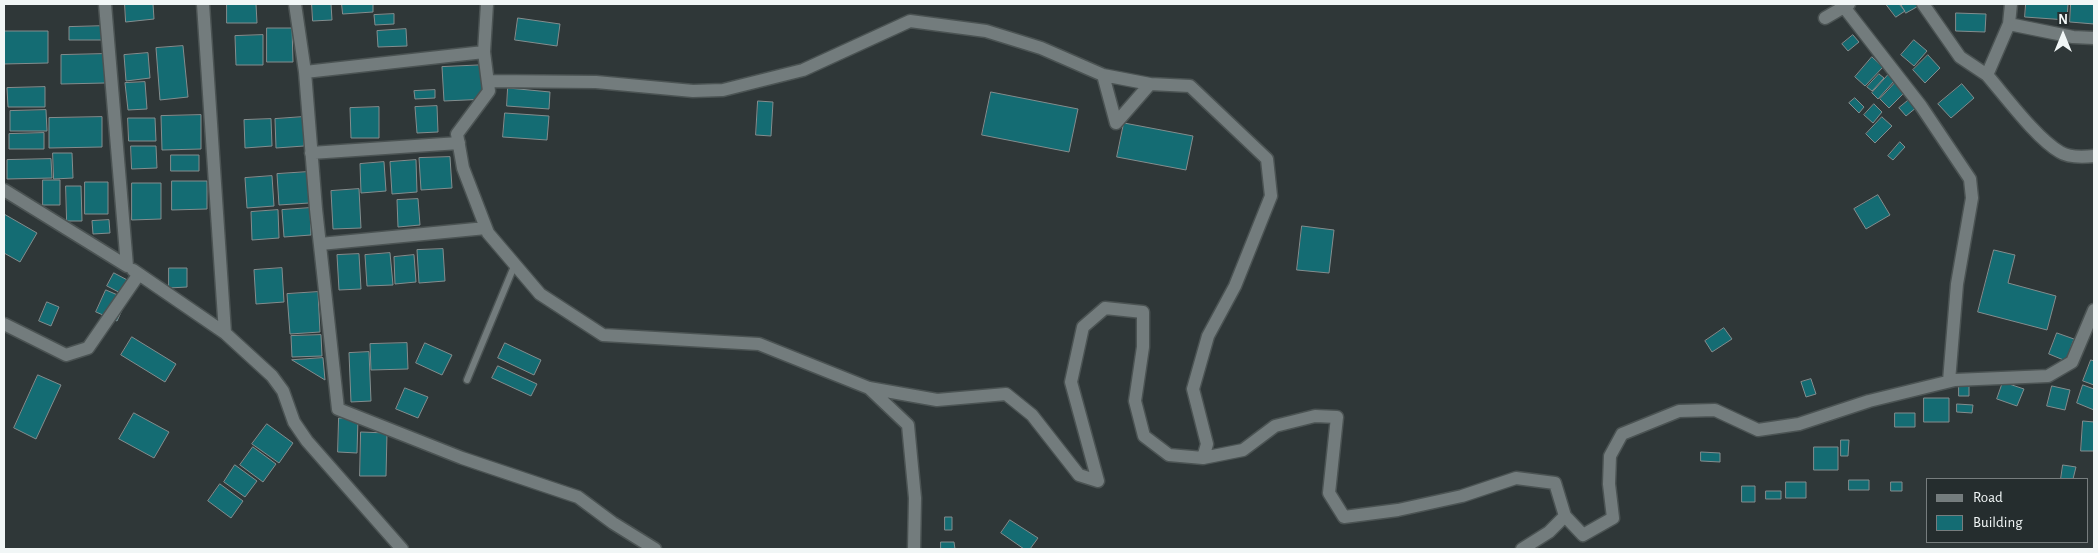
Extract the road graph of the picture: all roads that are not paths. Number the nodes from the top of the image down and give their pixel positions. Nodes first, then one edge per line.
1 (105, 4) edge
2 (203, 4) edge
3 (296, 4) edge
4 (487, 4) edge
5 (1923, 4) edge
6 (2011, 4) edge
7 (1847, 5) edge
8 (1825, 18) dead end
9 (2009, 24) junction
10 (2094, 38) edge
11 (484, 52) junction
12 (305, 72) junction
13 (1103, 76) junction
14 (1988, 76) junction
15 (489, 81) junction
16 (1150, 84) junction
17 (459, 143) junction
18 (312, 153) junction
19 (2094, 156) edge
20 (4, 190) edge
21 (486, 228) junction
22 (320, 244) junction
23 (514, 264) junction
24 (127, 266) junction
25 (139, 274) junction
26 (2094, 310) edge
27 (4, 324) edge
28 (225, 333) junction
29 (467, 380) dead end
30 (1948, 381) junction
31 (869, 388) junction
32 (1203, 458) junction
33 (1565, 516) junction
34 (402, 549) edge
35 (655, 549) edge
36 (914, 549) edge
37 (1522, 549) edge

1 - 24 street
2 - 28 street
3 - 12 street
4 - 11 street
5 - 14 street
6 - 9 street
7 - 8 street
7 - 30 street
9 - 10 street
9 - 14 street
11 - 12 street
11 - 15 street
12 - 18 street
13 - 15 street
13 - 16 street
13 - 16 street
14 - 19 street
15 - 17 street
16 - 32 street
17 - 18 street
17 - 21 street
18 - 22 street
20 - 24 street
21 - 22 street
21 - 23 street
22 - 35 street
23 - 29 lane
23 - 31 street
24 - 25 street
25 - 27 street
25 - 28 street
26 - 30 street
28 - 34 street
30 - 33 street
31 - 32 street
31 - 36 street
32 - 33 street
33 - 37 street

